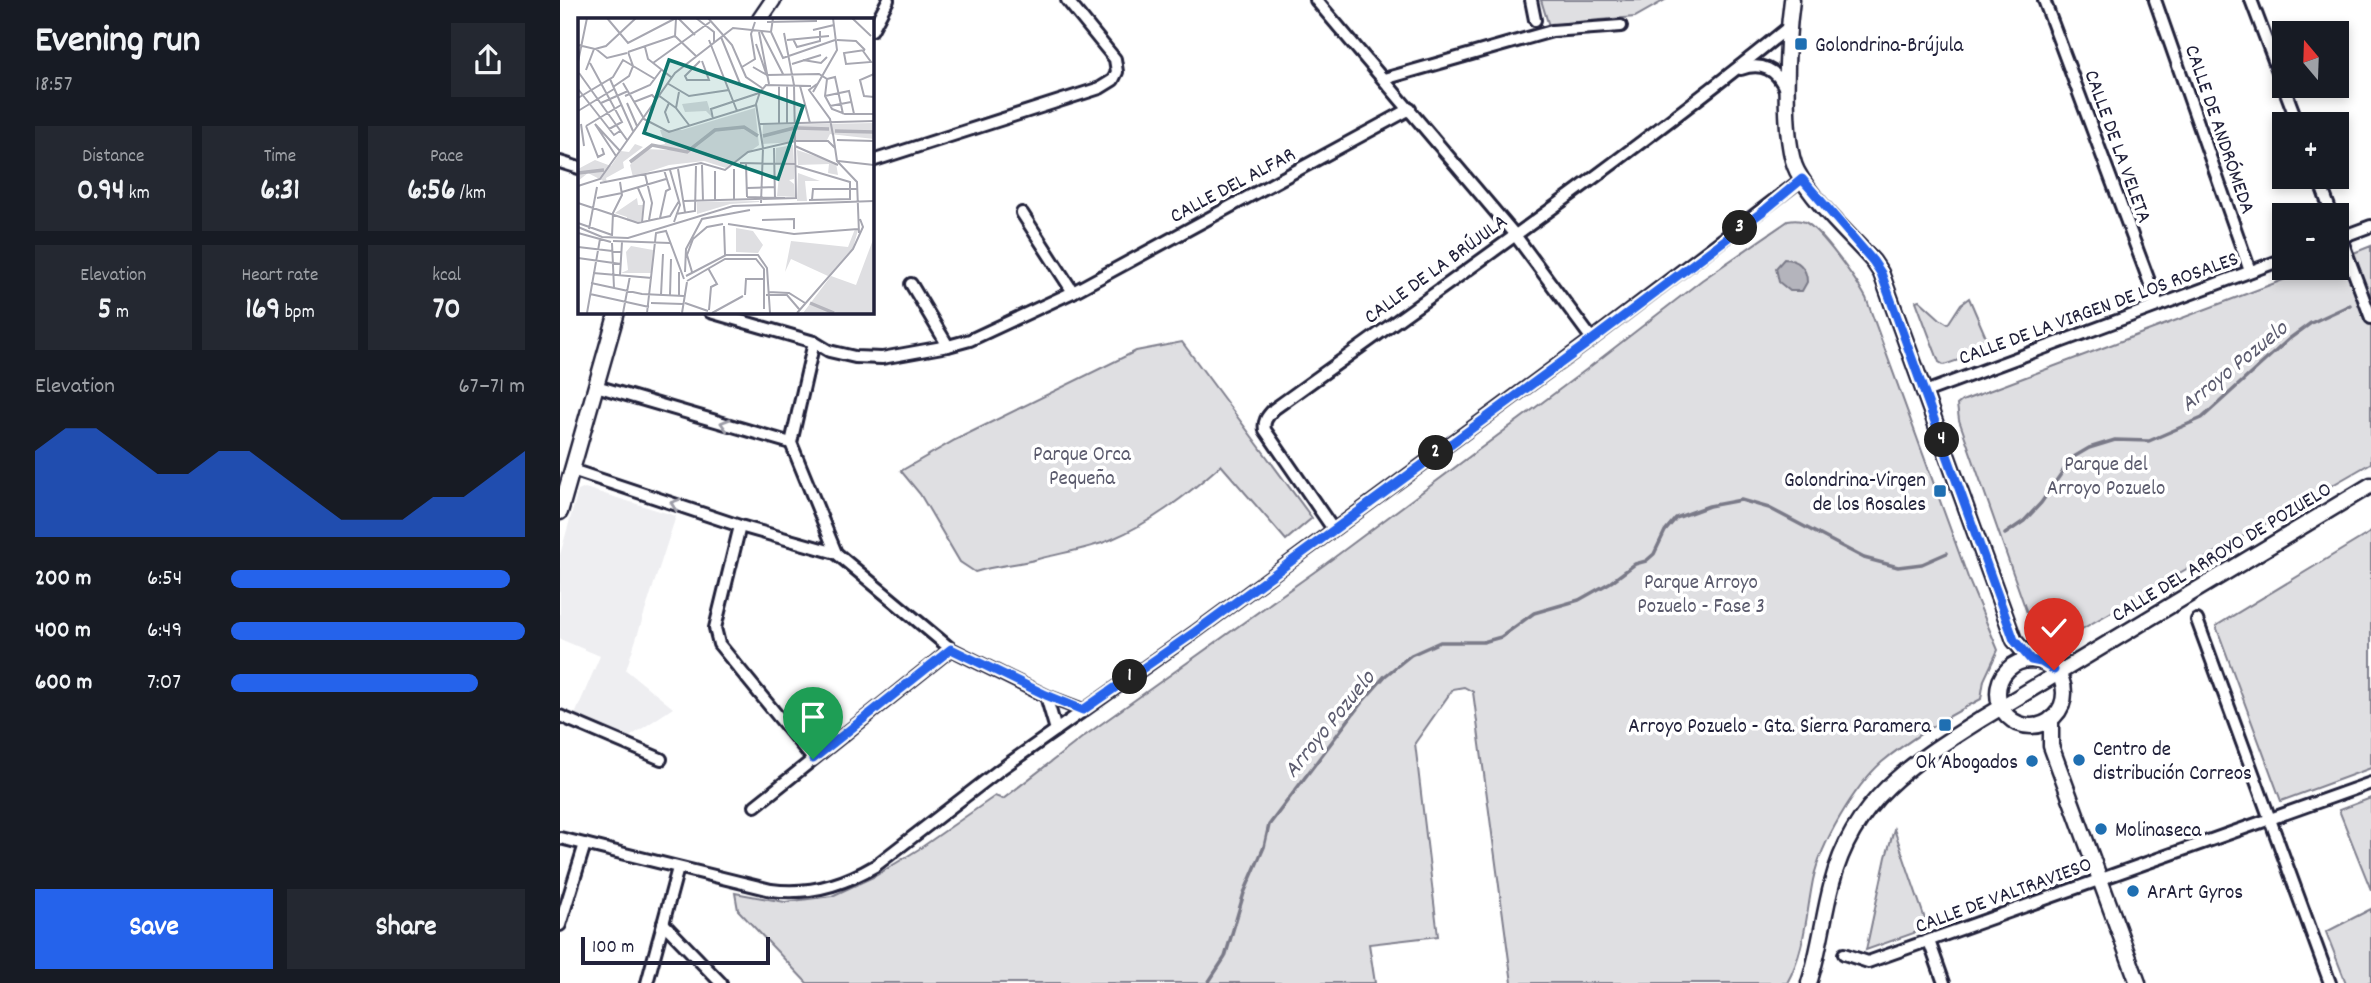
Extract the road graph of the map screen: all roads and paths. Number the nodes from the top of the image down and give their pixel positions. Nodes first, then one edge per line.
1 (773, 0) edge
2 (888, 0) edge
3 (1067, 0) edge
4 (1316, 0) edge
5 (1531, 0) edge
6 (2044, 0) edge
7 (2155, 0) edge
8 (2251, 0) edge
9 (1790, 3) edge
10 (761, 18) edge
11 (1535, 20) dead end
12 (1621, 26) dead end
13 (1790, 26) junction
14 (873, 28) edge
15 (1735, 71) junction
16 (1384, 79) junction
17 (1788, 97) junction
18 (1410, 109) junction
19 (2293, 112) edge
20 (873, 161) edge
21 (560, 162) edge
22 (578, 168) edge
23 (1802, 179) junction
24 (1022, 213) dead end
25 (2371, 226) edge
26 (2349, 234) edge
27 (1515, 235) junction
28 (2272, 263) edge
29 (2349, 265) edge
30 (2250, 271) junction
31 (911, 284) dead end
32 (1073, 292) junction
33 (2158, 305) junction
34 (617, 313) edge
35 (714, 313) edge
36 (2371, 318) edge
37 (1592, 340) junction
38 (814, 341) junction
39 (948, 346) junction
40 (596, 386) junction
41 (1925, 392) junction
42 (791, 443) junction
43 (572, 470) junction
44 (2371, 485) edge
45 (560, 512) edge
46 (740, 526) junction
47 (1333, 529) junction
48 (836, 553) junction
49 (2197, 620) dead end
50 (2014, 640) junction
51 (951, 649) junction
52 (2031, 660) junction
53 (2010, 667) junction
54 (2058, 674) junction
55 (1046, 695) junction
56 (2001, 708) junction
57 (1083, 710) junction
58 (560, 716) edge
59 (2051, 719) junction
60 (2032, 726) junction
61 (1056, 730) junction
62 (2051, 747) junction
63 (661, 759) dead end
64 (813, 759) junction
65 (2371, 783) edge
66 (755, 806) dead end
67 (2271, 818) junction
68 (560, 838) edge
69 (585, 844) junction
70 (678, 868) junction
71 (2100, 880) junction
72 (663, 923) junction
73 (560, 925) edge
74 (1929, 941) junction
75 (1844, 954) dead end
76 (647, 983) edge
77 (721, 983) edge
78 (1809, 983) edge
79 (1944, 983) edge
80 (2138, 983) edge
81 (2330, 983) edge

1 - 10 street
2 - 14 street
3 - 20 street
4 - 16 street
5 - 11 street
6 - 33 street, CALLE DE LA VELETA
7 - 30 street, CALLE DE ANDRÓMEDA
8 - 19 street
9 - 13 street
12 - 16 street
13 - 15 street, CALLE DE LA BRÚJULA
13 - 17 street
15 - 17 street
15 - 27 street, CALLE DE LA BRÚJULA
16 - 18 street
17 - 23 street
18 - 27 street
18 - 32 street, CALLE DEL ALFAR
21 - 22 street
23 - 37 street
23 - 41 street
24 - 32 street
25 - 26 street
27 - 37 street
27 - 47 street, CALLE DE LA BRÚJULA
28 - 30 street, CALLE DE LA VIRGEN DE LOS ROSALES
29 - 36 street
30 - 33 street, CALLE DE LA VIRGEN DE LOS ROSALES
31 - 39 street
32 - 39 street, CALLE DEL ALFAR
33 - 41 street, CALLE DE LA VIRGEN DE LOS ROSALES
34 - 40 street
35 - 38 street, CALLE DEL ALFAR
37 - 47 street
38 - 39 street, CALLE DEL ALFAR
38 - 42 street
42 -> 40 street
40 - 43 street
41 - 50 street
42 - 48 street
43 - 45 street
46 -> 43 street
44 - 54 street, CALLE DEL ARROYO DE POZUELO
46 - 48 street
46 - 64 street
47 - 57 street
48 - 51 street
49 - 67 street
50 - 52 street
50 - 53 street
51 - 55 street
51 - 64 street
52 - 53 street
52 - 54 street
53 - 56 street
54 - 56 street, CALLE DEL ARROYO DE POZUELO
54 - 59 street
55 - 57 street
55 - 61 street
56 - 60 street
56 - 78 street, CALLE DEL ARROYO DE POZUELO
57 - 61 street
58 - 63 street
59 - 60 street
59 - 62 street
60 - 62 street
61 - 70 street
62 - 71 street
64 - 66 street
65 - 67 street, CALLE DE VALTRAVIESO
67 - 71 street, CALLE DE VALTRAVIESO
67 - 81 street
68 - 69 street
69 - 70 street
69 - 73 street
70 - 72 street
71 - 74 street, CALLE DE VALTRAVIESO
71 - 80 street
72 - 76 street
72 - 77 street
74 - 75 street, CALLE DE VALTRAVIESO
74 - 79 street

